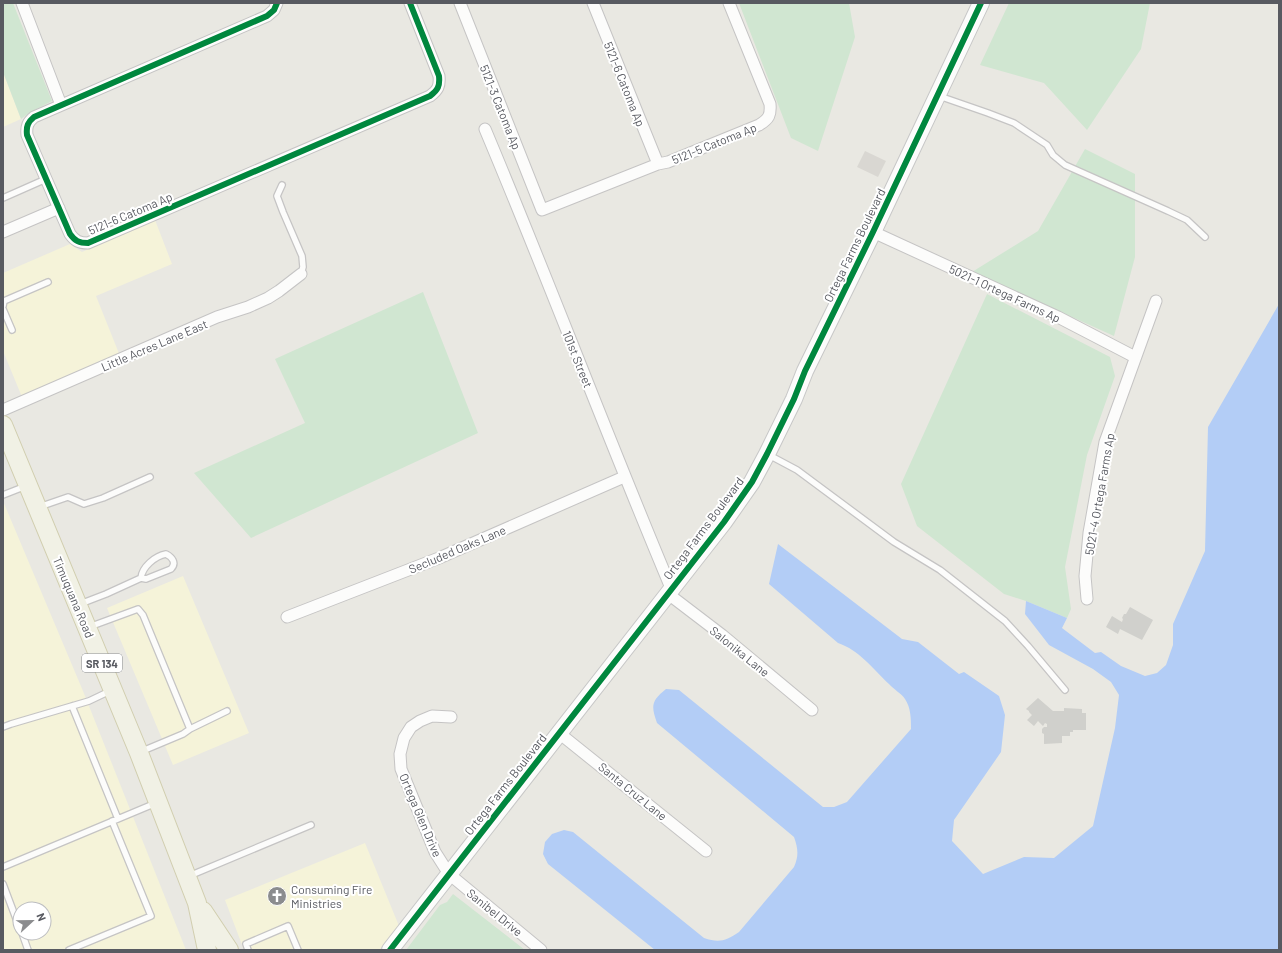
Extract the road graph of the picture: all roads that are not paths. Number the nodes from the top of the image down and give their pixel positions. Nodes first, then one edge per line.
1 (22, 3) edge
2 (277, 3) edge
3 (410, 3) edge
4 (472, 3) edge
5 (593, 3) edge
6 (729, 3) edge
7 (981, 3) edge
8 (461, 5) edge
9 (937, 95) junction
10 (61, 105) junction
11 (485, 129) dead end
12 (658, 164) junction
13 (46, 179) junction
14 (282, 185) dead end
15 (3, 198) edge
16 (59, 208) junction
17 (542, 210) joint
18 (3, 232) edge
19 (873, 232) junction
20 (1205, 238) dead end
21 (301, 274) joint
22 (48, 282) dead end
23 (1156, 301) dead end
24 (3, 307) edge
25 (12, 330) dead end
26 (1135, 357) junction
27 (3, 410) edge
28 (3, 425) edge
29 (767, 454) junction
30 (150, 477) dead end
31 (624, 477) junction
32 (28, 486) junction
33 (3, 496) edge
34 (37, 507) junction
35 (141, 578) junction
36 (669, 591) junction
37 (1087, 599) dead end
38 (78, 605) junction
39 (287, 617) dead end
40 (87, 628) junction
41 (113, 690) junction
42 (1065, 690) dead end
43 (72, 706) junction
44 (812, 710) dead end
45 (227, 711) dead end
46 (452, 717) dead end
47 (3, 727) edge
48 (190, 729) junction
49 (559, 733) junction
50 (139, 753) junction
51 (158, 802) junction
52 (118, 819) junction
53 (112, 821) junction
54 (311, 825) dead end
55 (706, 851) dead end
56 (3, 867) edge
57 (449, 874) junction
58 (187, 876) junction
59 (3, 884) edge
60 (197, 903) junction
61 (12, 908) edge
62 (68, 950) edge
63 (206, 950) edge
64 (229, 950) edge
65 (248, 950) edge
66 (298, 950) edge
67 (390, 950) edge
68 (541, 950) edge

1 - 10 street
2 - 10 street, 5121-6 Catoma Ap
3 - 16 street, 5121-6 Catoma Ap
4 - 8 street
5 - 12 street, 5121-6 Catoma Ap
6 - 12 street, 5121-5 Catoma Ap
7 - 9 street, Ortega Farms Boulevard
8 - 17 street, 5121-3 Catoma Ap
9 - 19 street, Ortega Farms Boulevard
9 - 20 lane
10 - 13 street, 5121-6 Catoma Ap
11 - 31 street, 101st Street
12 - 17 street, 5121-5 Catoma Ap
13 - 15 lane
13 - 16 street, 5121-6 Catoma Ap
14 - 21 lane
16 - 18 street
19 - 26 street, 5021-1 Ortega Farms Ap
19 - 29 street, Ortega Farms Boulevard
21 - 27 street, Little Acres Lane East
22 - 24 lane
23 - 26 street, 5021-4 Ortega Farms Ap
24 - 25 lane
26 - 37 street, 5021-4 Ortega Farms Ap
28 - 32 main road, Timuquana Road / SR 134
29 - 36 street, Ortega Farms Boulevard
29 - 42 lane
30 - 34 lane
31 - 36 street, 101st Street
31 - 39 street, Secluded Oaks Lane
32 - 33 lane
32 - 34 main road, Timuquana Road / SR 134
34 - 38 main road, Timuquana Road / SR 134
35 - 35 lane
35 - 38 lane
36 - 44 street, Salonika Lane
36 - 49 street, Ortega Farms Boulevard
38 - 40 main road, Timuquana Road / SR 134
40 - 41 main road, Timuquana Road / SR 134
40 - 48 lane
41 - 43 lane
41 - 50 main road, Timuquana Road / SR 134
43 - 47 lane
43 - 52 lane
45 - 48 lane
46 - 57 street, Ortega Glen Drive
48 - 50 lane
49 - 55 street, Santa Cruz Lane
49 - 57 street, Ortega Farms Boulevard
50 - 51 main road, Timuquana Road / SR 134
51 - 52 lane
51 - 58 main road, Timuquana Road / SR 134
52 - 53 lane
53 - 56 lane
53 - 62 lane
54 - 58 lane
57 - 67 street, Ortega Farms Boulevard
57 - 68 street, Sanibel Drive
58 - 60 main road, Timuquana Road / SR 134
59 - 61 lane
60 - 63 main road, Timuquana Road / SR 134
60 - 64 main road, Timuquana Road / SR 134
65 - 66 lane

